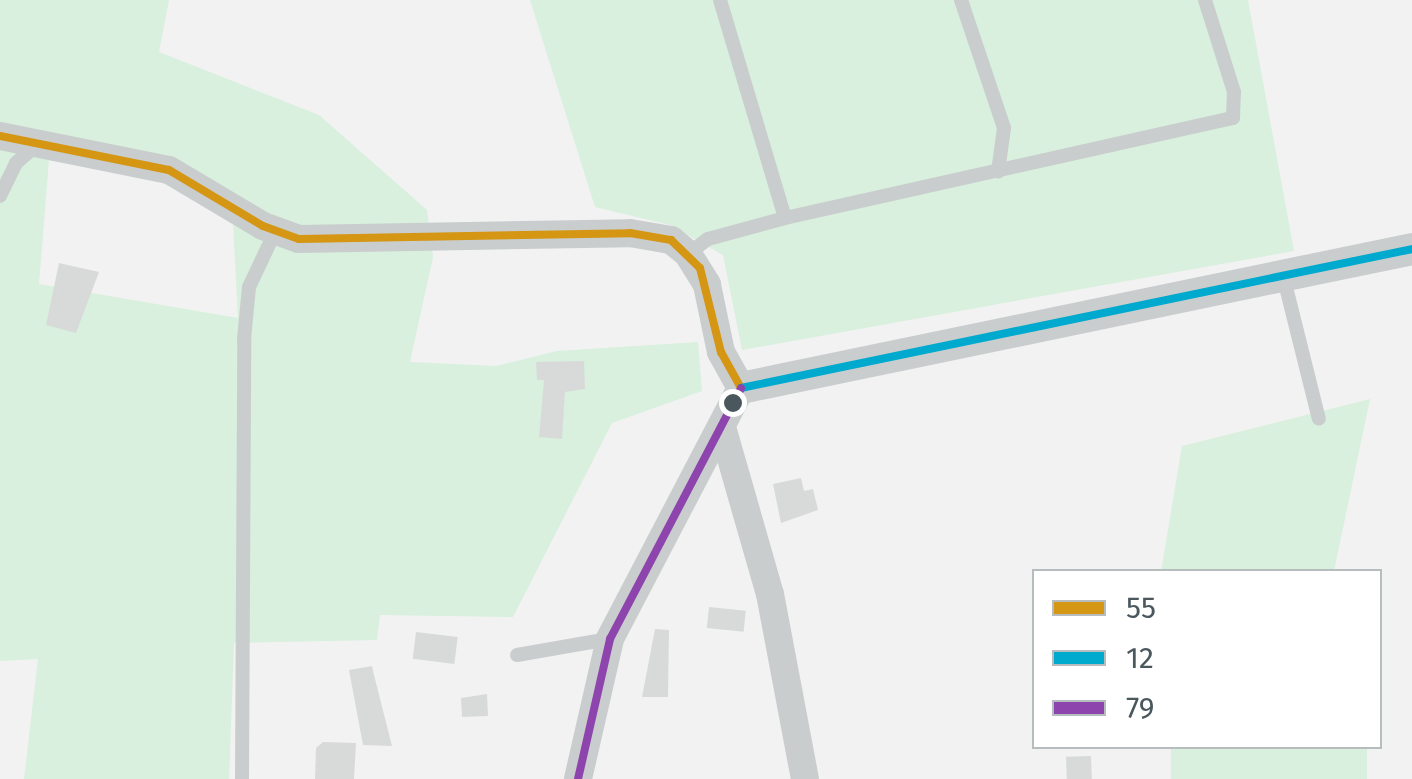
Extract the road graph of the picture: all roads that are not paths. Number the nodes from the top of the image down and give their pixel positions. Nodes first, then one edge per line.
1 (720, 0) edge
2 (961, 0) edge
3 (1205, 0) edge
4 (0, 136) edge
5 (37, 144) junction
6 (998, 172) junction
7 (0, 196) edge
8 (785, 218) junction
9 (275, 232) junction
10 (1412, 249) edge
11 (688, 254) junction
12 (1283, 274) junction
13 (740, 388) junction
14 (1320, 419) dead end
15 (722, 427) junction
16 (610, 639) junction
17 (517, 656) dead end
18 (242, 779) edge
19 (578, 779) edge
20 (806, 779) edge

1 - 8 lane
2 - 6 lane
3 - 6 lane
4 - 5 street
5 - 7 lane
5 - 9 street
6 - 8 lane
8 - 11 lane
9 - 11 street
9 - 18 lane
10 - 12 street
11 - 13 street
12 - 13 street
12 - 14 lane
13 - 15 street
15 - 16 street
15 - 20 street
16 - 17 lane
16 - 19 street

